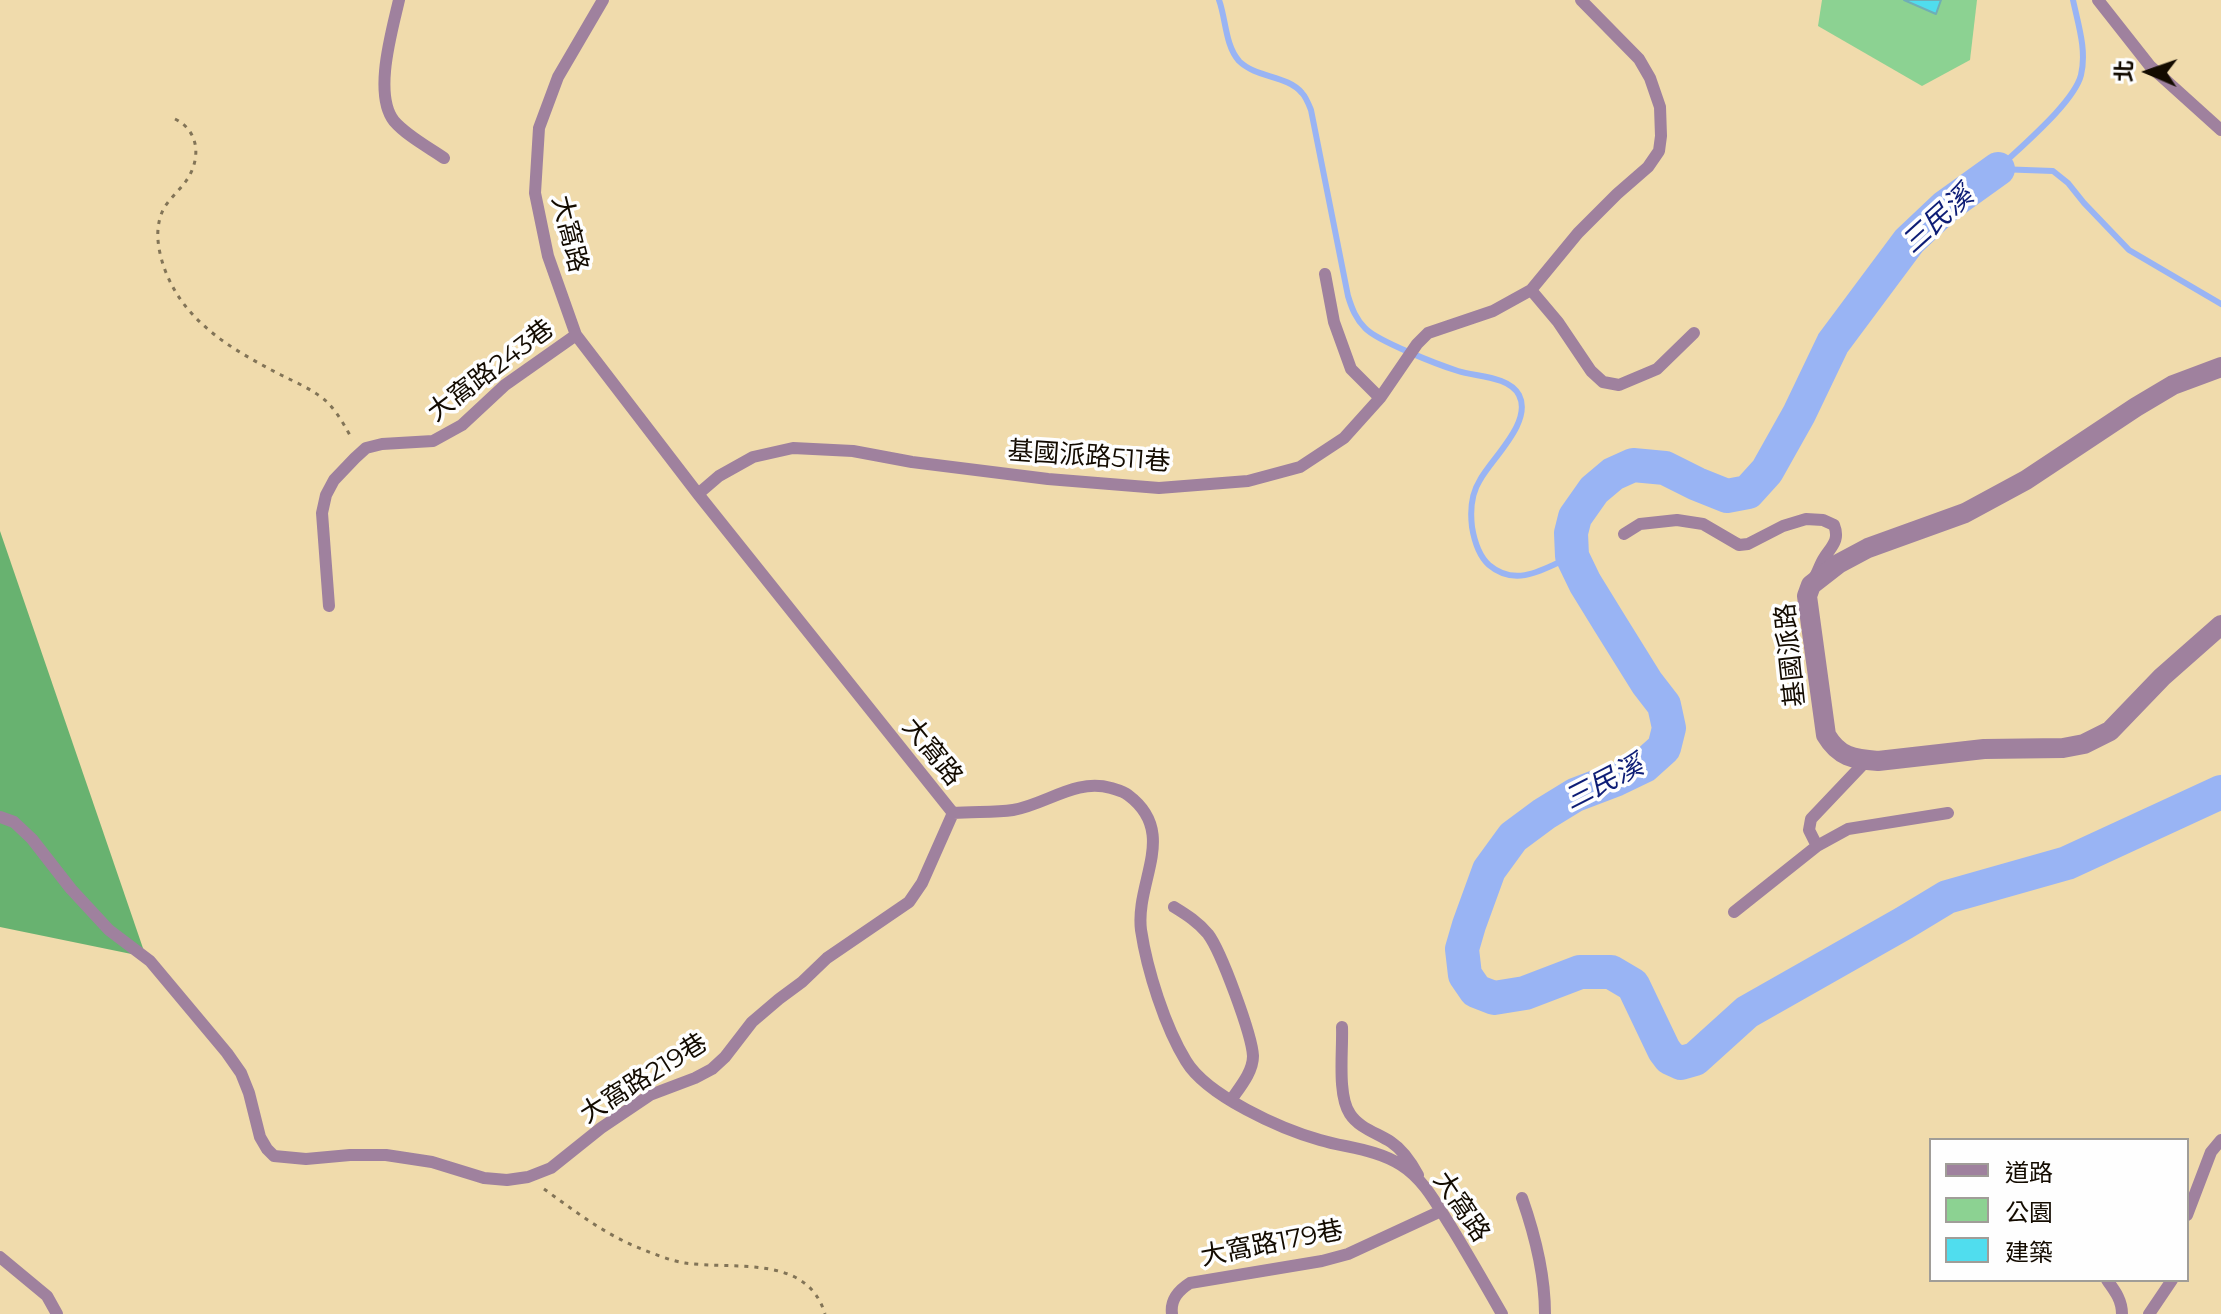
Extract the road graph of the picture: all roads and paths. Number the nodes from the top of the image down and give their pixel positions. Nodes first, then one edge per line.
1 (399, 0) edge
2 (603, 0) edge
3 (1581, 0) edge
4 (2098, 0) edge
5 (175, 119) dead end
6 (2221, 130) edge
7 (444, 158) dead end
8 (1325, 274) dead end
9 (1531, 290) junction
10 (1694, 333) dead end
11 (576, 335) junction
12 (2221, 367) edge
13 (1380, 398) junction
14 (360, 453) junction
15 (698, 494) junction
16 (1624, 534) dead end
17 (1811, 585) junction
18 (329, 606) dead end
19 (2221, 625) edge
20 (1867, 760) junction
21 (953, 813) junction
22 (1948, 813) dead end
23 (0, 817) edge
24 (1817, 846) junction
25 (1174, 907) dead end
26 (1734, 912) dead end
27 (1342, 1027) dead end
28 (1231, 1100) junction
29 (2221, 1140) edge
30 (528, 1177) junction
31 (1424, 1185) junction
32 (1522, 1198) dead end
33 (2189, 1210) edge
34 (1441, 1211) junction
35 (0, 1257) edge
36 (2108, 1282) edge
37 (2160, 1282) edge
38 (2171, 1282) edge
39 (2159, 1299) junction
40 (57, 1314) edge
41 (825, 1314) edge
42 (1172, 1314) edge
43 (1502, 1314) edge
44 (1545, 1314) edge
45 (2122, 1314) edge
46 (2149, 1314) edge

1 - 7 lane
2 - 11 lane, 大窩路
3 - 9 lane, 基國派路511巷
4 - 6 lane
5 - 14 path
8 - 13 lane
9 - 10 lane
9 - 13 lane, 基國派路511巷
11 - 14 lane, 大窩路243巷
11 - 15 lane, 大窩路
12 - 17 street, 基國派路
13 - 15 lane, 基國派路511巷
14 - 18 lane
15 - 21 lane, 大窩路
16 - 17 lane
17 - 20 street, 基國派路
19 - 20 street, 基國派路
20 - 24 lane
21 - 28 lane, 大窩路
21 - 30 lane, 大窩路219巷
22 - 24 lane
23 - 30 lane, 大窩路219巷
24 - 26 lane
25 - 28 lane
27 - 31 lane
28 - 31 lane, 大窩路
29 - 33 lane
30 - 41 path
31 - 34 lane, 大窩路
32 - 44 lane
34 - 42 lane, 大窩路179巷
34 - 43 lane, 大窩路
35 - 40 lane
36 - 45 lane
37 - 39 lane
38 - 39 lane
39 - 46 lane

